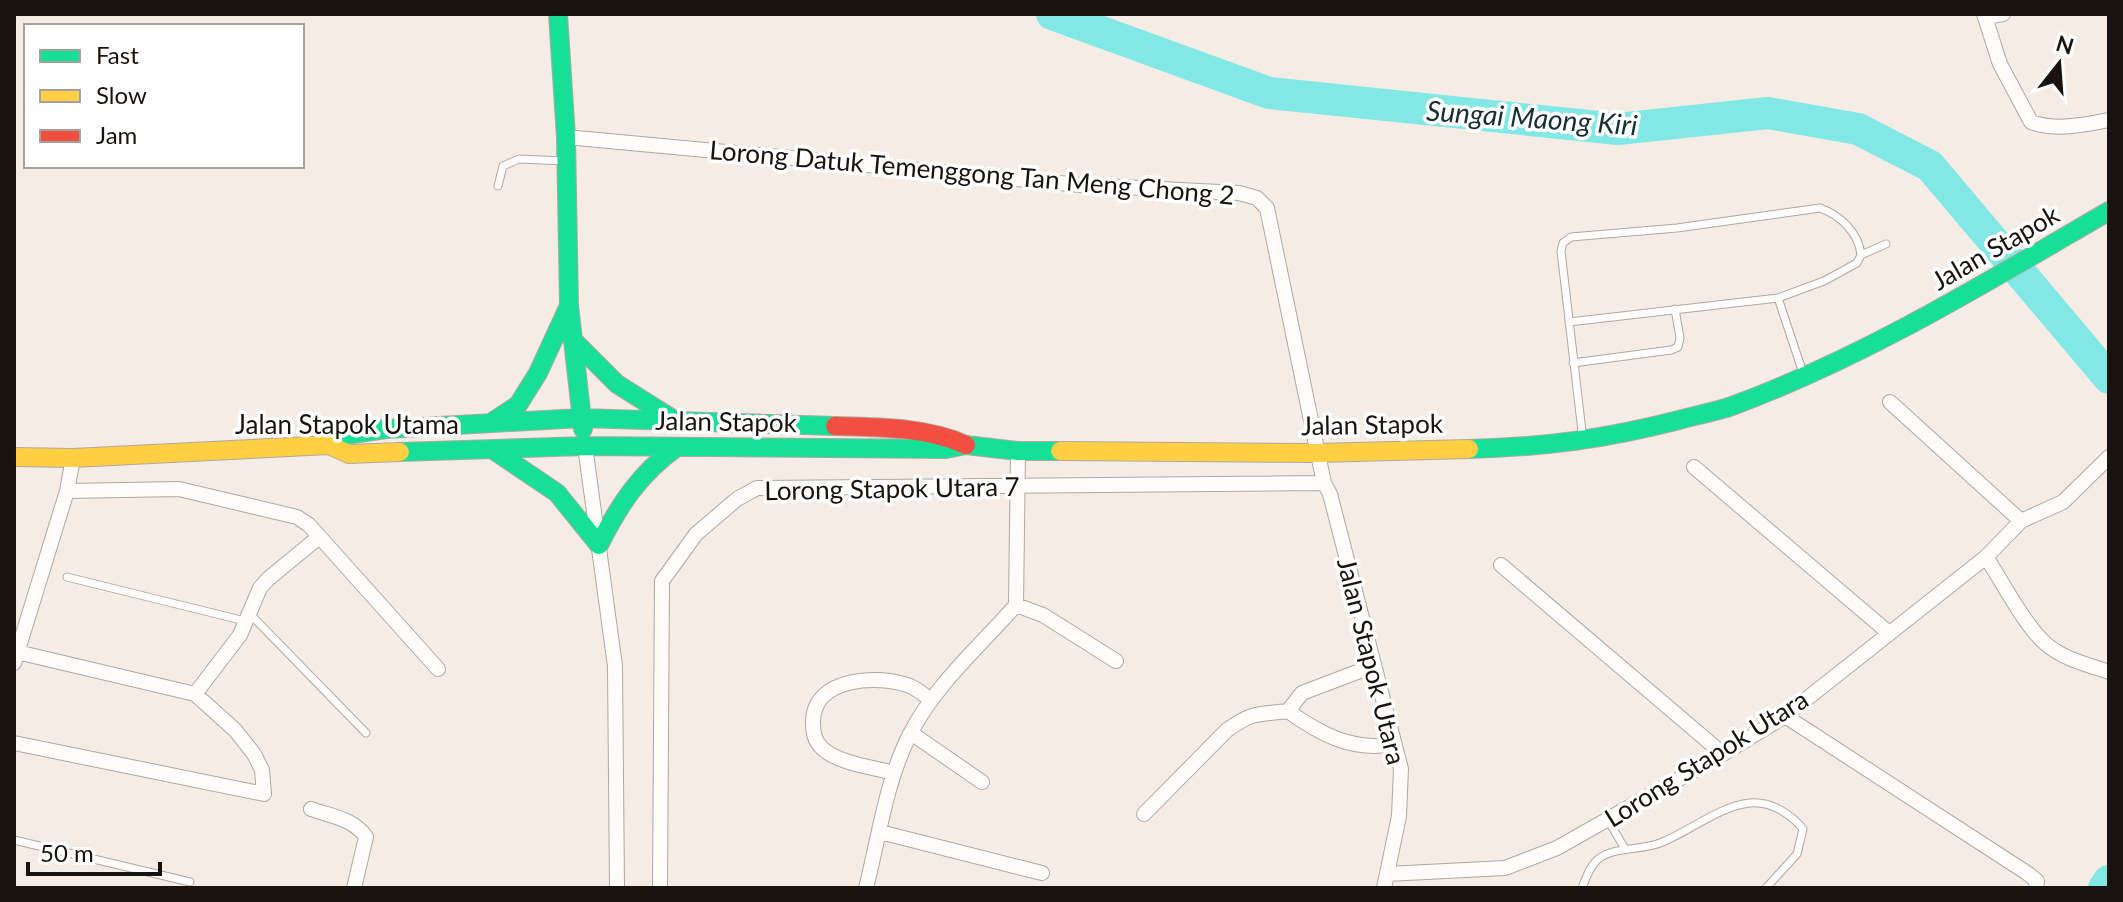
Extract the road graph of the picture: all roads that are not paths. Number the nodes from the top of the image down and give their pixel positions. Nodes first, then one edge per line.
1 (558, 14) edge
2 (2003, 14) edge
3 (1985, 16) edge
4 (2109, 120) edge
5 (566, 137) junction
6 (567, 161) junction
7 (498, 186) dead end
8 (2109, 211) edge
9 (1886, 244) dead end
10 (1861, 255) junction
11 (1778, 298) junction
12 (569, 305) junction
13 (1675, 309) junction
14 (1569, 322) junction
15 (572, 339) junction
16 (1573, 363) junction
17 (1805, 376) junction
18 (1890, 402) dead end
19 (581, 418) junction
20 (700, 423) junction
21 (490, 424) junction
22 (1584, 441) junction
23 (329, 445) junction
24 (966, 445) junction
25 (585, 446) junction
26 (677, 447) junction
27 (492, 449) junction
28 (1018, 451) junction
29 (1317, 453) junction
30 (14, 457) edge
31 (2109, 457) edge
32 (73, 458) junction
33 (1694, 467) dead end
34 (1324, 483) junction
35 (1018, 486) junction
36 (67, 491) junction
37 (2021, 521) junction
38 (319, 537) junction
39 (599, 545) junction
40 (1986, 557) junction
41 (1501, 565) dead end
42 (67, 577) dead end
43 (1016, 605) junction
44 (247, 617) junction
45 (1889, 633) junction
46 (16, 658) edge
47 (1116, 661) dead end
48 (1373, 666) junction
49 (438, 669) dead end
50 (2109, 672) edge
51 (195, 694) junction
52 (931, 700) junction
53 (1288, 711) junction
54 (1785, 716) junction
55 (366, 733) dead end
56 (911, 733) junction
57 (14, 743) edge
58 (1394, 744) junction
59 (1723, 754) junction
60 (894, 773) junction
61 (982, 782) dead end
62 (311, 809) dead end
63 (1144, 814) dead end
64 (1607, 819) junction
65 (880, 832) junction
66 (14, 840) edge
67 (1625, 849) junction
68 (1042, 873) dead end
69 (1386, 881) edge
70 (190, 882) dead end
71 (354, 888) edge
72 (617, 888) edge
73 (660, 888) edge
74 (866, 888) edge
75 (1582, 888) edge
76 (1766, 888) edge
77 (2036, 888) edge

1 - 5 main road
2 - 3 street
3 - 4 street
5 - 6 main road
5 - 29 street, Lorong Datuk Temenggong Tan Meng Chong 2
6 - 7 lane
6 - 12 main road
8 - 17 main road, Jalan Stapok
9 - 10 lane
10 - 11 lane
10 - 14 lane
11 - 13 lane
11 - 17 lane
12 - 15 main road
12 - 21 main road
13 - 14 lane
13 - 16 lane
14 - 16 lane
15 - 19 main road
15 - 20 main road
16 - 22 lane
17 - 22 main road, Jalan Stapok
18 - 37 street
19 - 20 main road
19 - 21 main road
19 - 25 main road
20 - 24 main road
21 - 23 main road
22 - 29 main road, Jalan Stapok
23 - 27 main road, Jalan Stapok Utama
23 - 32 main road, Jalan Stapok Utama
24 - 26 main road, Jalan Stapok
24 - 28 main road, Jalan Stapok
25 - 26 main road, Jalan Stapok
25 - 27 main road, Jalan Stapok Utama
25 - 39 street
26 - 39 main road
27 - 39 main road
28 - 29 main road, Jalan Stapok
28 - 35 street
29 - 34 street, Lorong Datuk Temenggong Tan Meng Chong 2
30 - 32 main road, Jalan Stapok Utama
31 - 37 street
32 - 36 street
33 - 45 street
34 - 35 street, Lorong Stapok Utara 7
34 - 48 street, Jalan Stapok Utara
35 - 43 street
35 - 73 street, Lorong Stapok Utara 7
36 - 38 street
36 - 46 street
37 - 40 street, Lorong Stapok Utara
38 - 44 street
38 - 49 street
39 - 72 street
40 - 45 street, Lorong Stapok Utara
40 - 50 street
41 - 59 street
42 - 44 lane
43 - 47 street
43 - 52 street
44 - 51 street
44 - 55 lane
45 - 54 street, Lorong Stapok Utara
46 - 51 street
48 - 53 street
48 - 58 street, Jalan Stapok Utara
51 - 57 street
52 - 56 street
52 - 60 street
53 - 58 street
53 - 63 street
54 - 59 street, Lorong Stapok Utara
54 - 77 street
56 - 60 street
56 - 61 street
58 - 69 street, Jalan Stapok Utara
59 - 64 street, Lorong Stapok Utara
60 - 65 street
62 - 71 street
64 - 67 lane
64 - 69 street, Lorong Stapok Utara
65 - 68 street
65 - 74 street
66 - 70 lane
67 - 75 lane
67 - 76 lane

